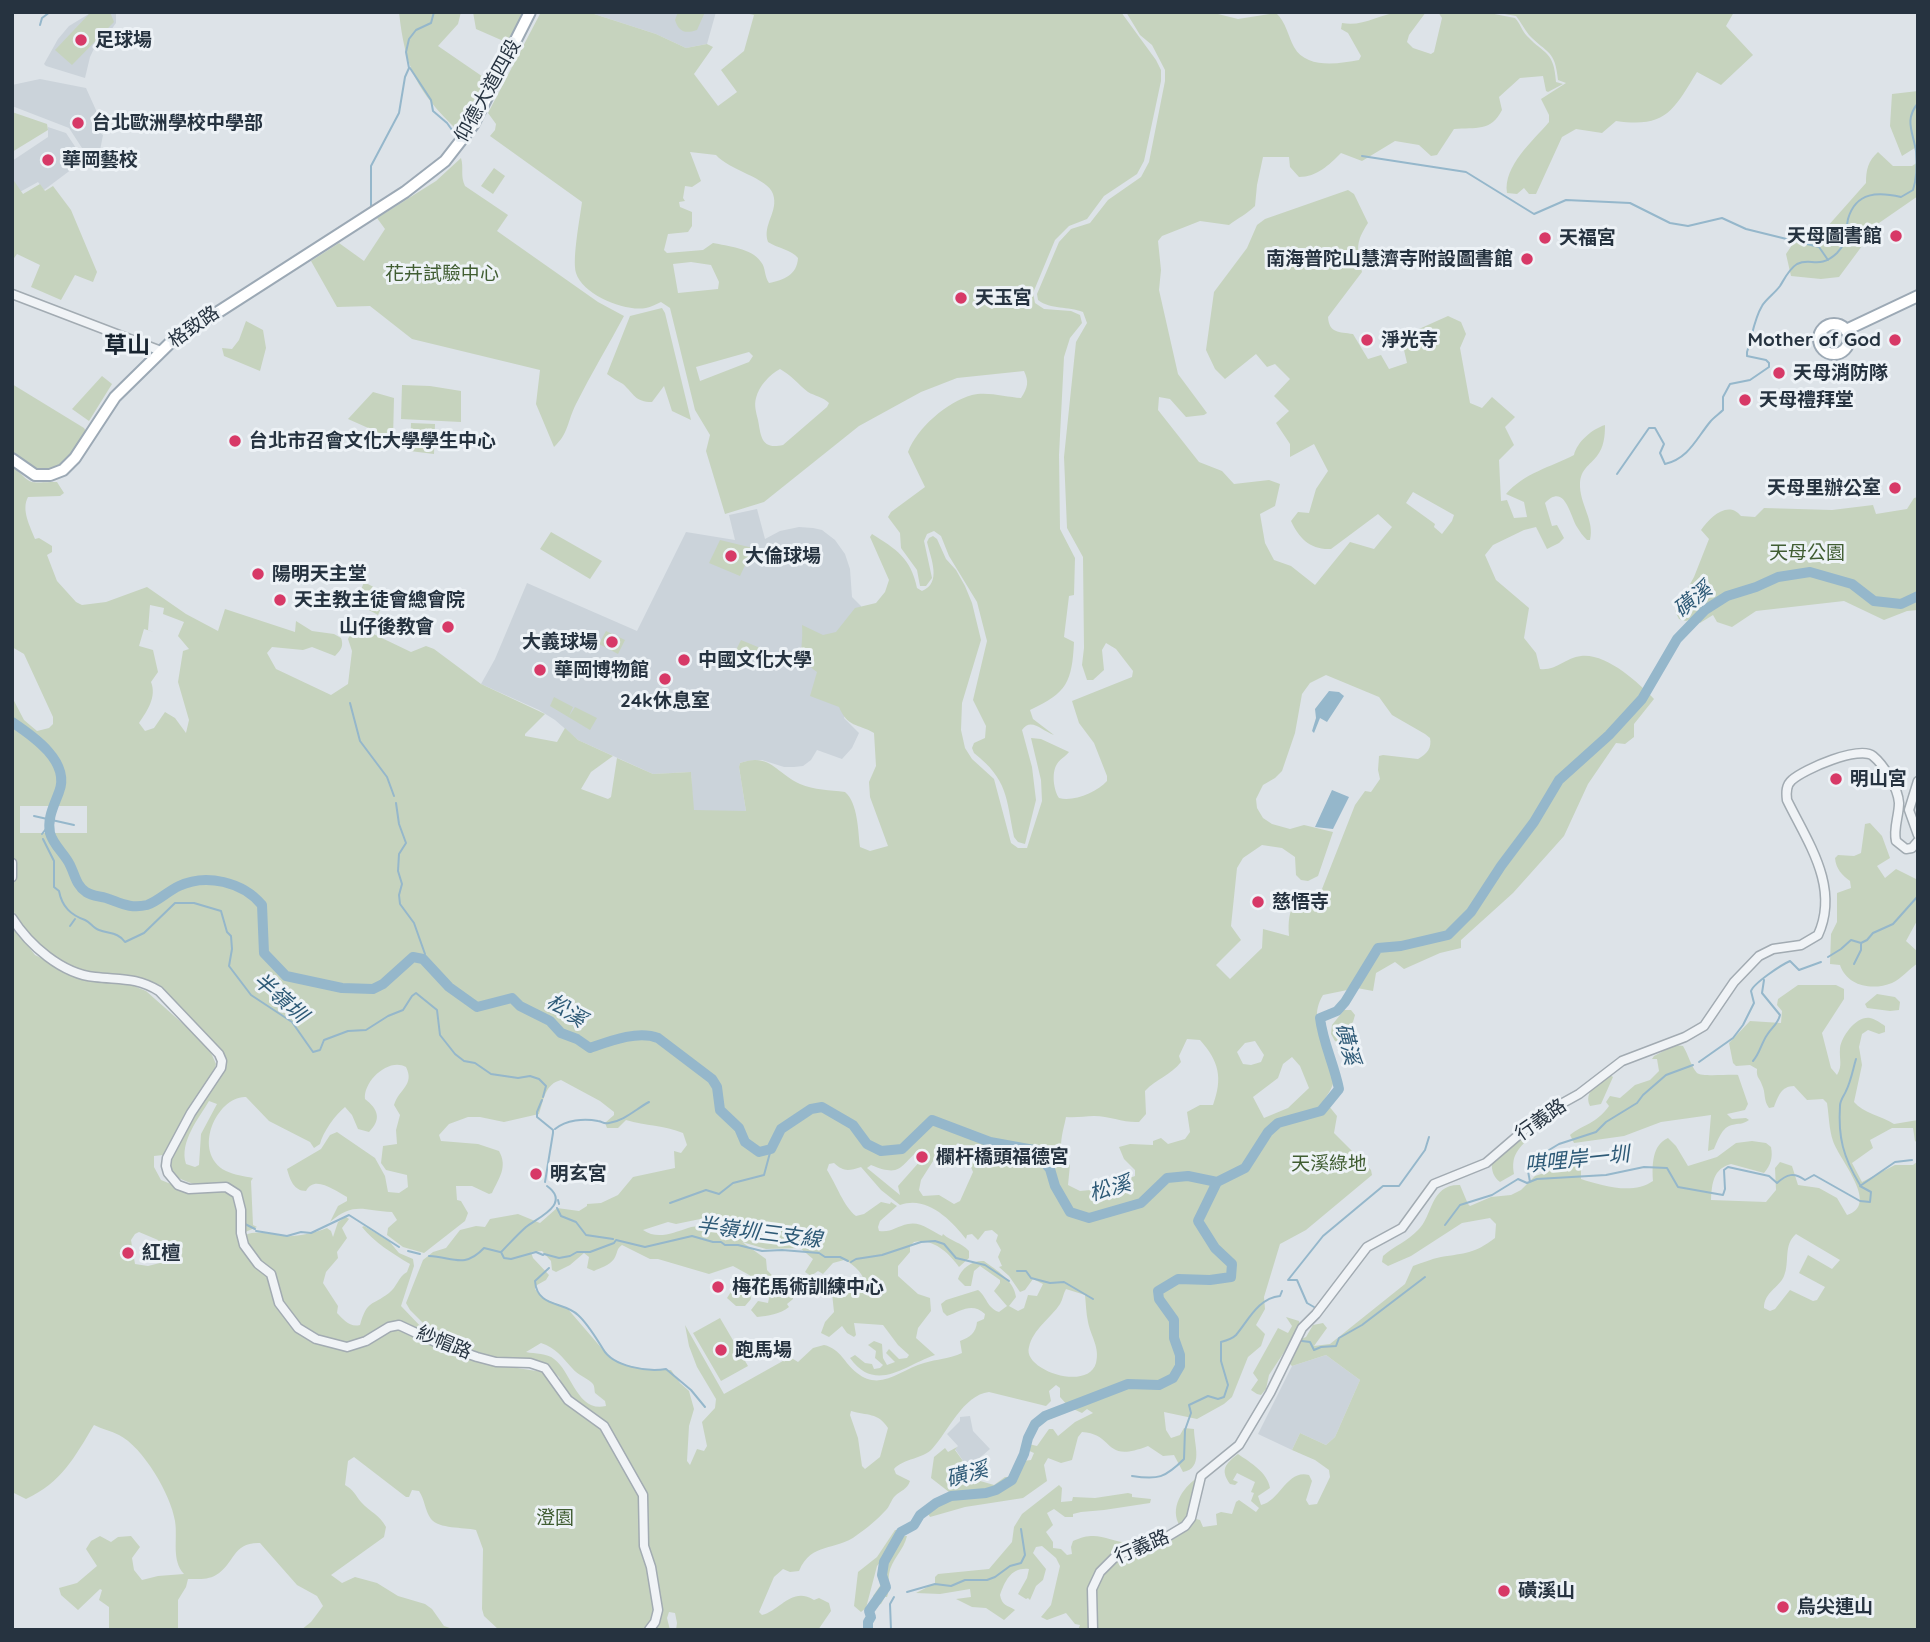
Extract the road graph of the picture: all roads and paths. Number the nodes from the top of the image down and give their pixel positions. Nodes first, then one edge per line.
1 (530, 12) edge
2 (336, 235) joint
3 (12, 294) edge
4 (1918, 296) edge
5 (1918, 304) edge
6 (161, 351) junction
7 (12, 459) edge
8 (1918, 782) edge
9 (1918, 835) edge
10 (1918, 841) edge
11 (12, 863) edge
12 (12, 877) edge
13 (12, 918) edge
14 (649, 1630) edge
15 (1093, 1630) edge

1 - 2 main road, 仰德大道四段
2 - 6 main road, 格致路
3 - 6 street
4 - 5 main road
6 - 7 main road, 格致路
8 - 9 street
10 - 15 street, 行義路
11 - 12 street
13 - 14 street, 紗帽路

